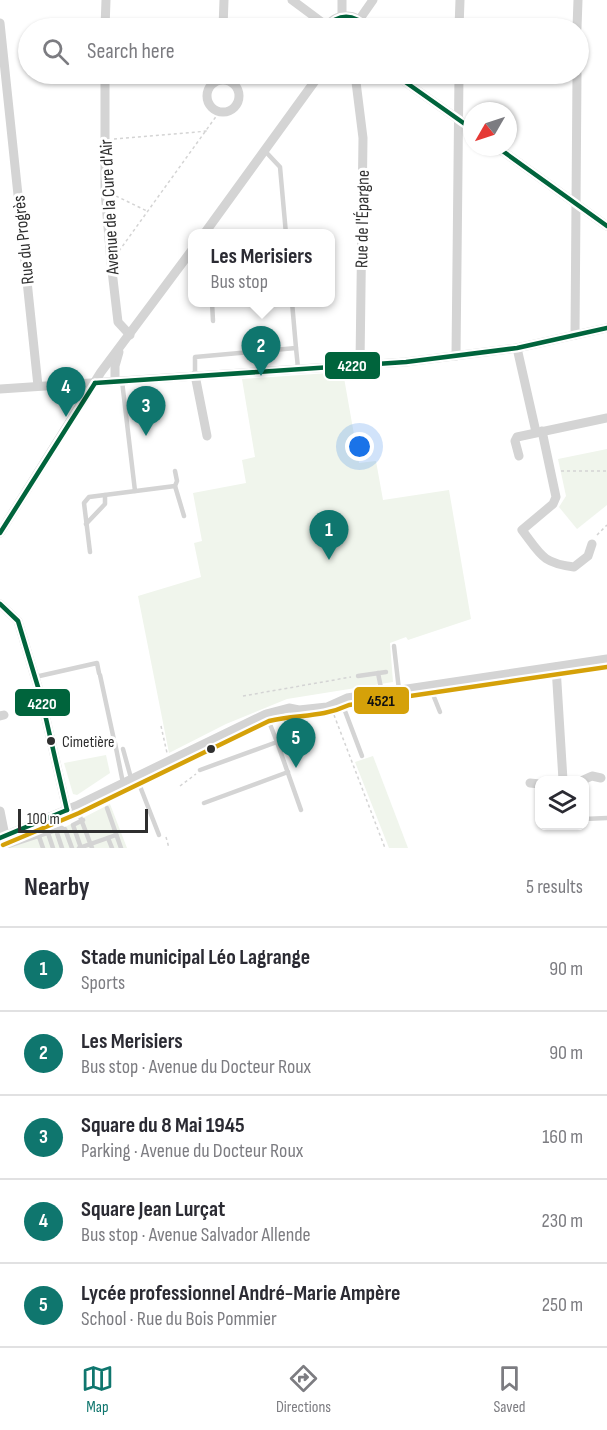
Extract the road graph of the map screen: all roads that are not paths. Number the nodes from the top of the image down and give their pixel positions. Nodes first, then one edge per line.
1 (106, 0) edge
2 (224, 0) edge
3 (292, 0) edge
4 (342, 0) edge
5 (374, 0) edge
6 (460, 0) edge
7 (578, 0) edge
8 (342, 16) junction
9 (105, 18) edge
10 (223, 18) edge
11 (315, 18) edge
12 (339, 18) edge
13 (350, 18) edge
14 (360, 18) edge
15 (459, 18) edge
16 (578, 18) edge
17 (0, 22) edge
18 (105, 84) edge
19 (213, 84) edge
20 (233, 84) edge
21 (313, 84) edge
22 (357, 84) edge
23 (408, 84) edge
24 (459, 84) edge
25 (577, 84) edge
26 (459, 120) junction
27 (463, 123) edge
28 (264, 151) junction
29 (509, 156) edge
30 (576, 204) junction
31 (607, 226) edge
32 (208, 229) edge
33 (286, 229) edge
34 (188, 255) edge
35 (212, 307) edge
36 (292, 307) edge
37 (213, 321) dead end
38 (607, 328) edge
39 (130, 335) junction
40 (575, 335) junction
41 (121, 347) junction
42 (296, 348) junction
43 (517, 348) junction
44 (456, 356) junction
45 (360, 364) junction
46 (298, 368) junction
47 (195, 375) junction
48 (119, 381) junction
49 (94, 383) junction
50 (38, 386) junction
51 (0, 389) edge
52 (607, 418) edge
53 (539, 431) junction
54 (207, 436) dead end
55 (519, 456) dead end
56 (175, 471) dead end
57 (175, 486) junction
58 (135, 491) junction
59 (105, 495) junction
60 (184, 516) dead end
61 (86, 524) junction
62 (0, 533) edge
63 (592, 544) road end
64 (90, 552) dead end
65 (0, 604) edge
66 (394, 646) dead end
67 (607, 659) edge
68 (556, 667) junction
69 (386, 672) dead end
70 (378, 673) junction
71 (35, 676) junction
72 (358, 676) road end
73 (429, 686) junction
74 (399, 690) junction
75 (381, 693) junction
76 (343, 699) junction
77 (440, 712) dead end
78 (266, 714) junction
79 (277, 742) junction
80 (123, 749) dead end
81 (362, 756) dead end
82 (200, 770) road end
83 (288, 772) junction
84 (563, 776) edge
85 (589, 777) edge
86 (601, 778) dead end
87 (130, 779) junction
88 (204, 803) dead end
89 (71, 808) junction
90 (106, 808) dead end
91 (301, 810) dead end
92 (0, 811) edge
93 (607, 818) edge
94 (589, 819) edge
95 (82, 820) junction
96 (35, 825) junction
97 (61, 829) junction
98 (48, 833) junction
99 (162, 834) road end
100 (116, 835) junction
101 (39, 836) junction
102 (3, 837) edge
103 (108, 838) junction
104 (29, 840) junction
105 (100, 841) junction
106 (22, 845) edge
107 (91, 846) edge
108 (8, 847) edge
109 (32, 848) edge
110 (43, 848) edge
111 (53, 848) edge
112 (62, 848) edge
113 (72, 848) edge
114 (80, 848) edge
115 (102, 848) edge
116 (112, 848) edge
117 (121, 848) edge

1 - 9 street
2 - 10 street
3 - 11 street
4 - 8 street
5 - 14 street
6 - 15 street
7 - 16 street
8 - 12 street
8 - 13 street
17 - 50 street, Rue du Progrès
18 - 39 street, Avenue de la Cure d'Air
19 - 20 street
21 - 28 street
22 - 45 street, Rue de l'Épargne
23 - 26 street
24 - 26 street
25 - 30 street
26 - 27 street
26 - 44 street
28 - 32 street
28 - 33 lane
29 - 30 street
30 - 31 street
30 - 40 street
34 - 39 street
35 - 37 lane
36 - 42 lane
38 - 40 street
39 - 41 street
40 - 43 street
41 - 48 street
41 - 49 street
42 - 46 lane
42 - 47 lane
43 - 44 street
43 - 53 street
44 - 45 street
45 - 46 street
46 - 47 street
47 - 48 street
47 - 54 street
48 - 49 street
48 - 58 lane
49 - 50 street
49 - 62 street
50 - 51 street
52 - 53 street
53 - 55 street
53 - 63 street
56 - 57 lane
57 - 58 lane
57 - 60 lane
58 - 59 lane
59 - 61 lane
59 - 61 lane
61 - 64 lane
65 - 71 street
66 - 74 lane
67 - 68 street
68 - 73 street
68 - 84 street
69 - 70 lane
70 - 72 lane
70 - 75 lane
71 - 87 lane
71 - 89 street
73 - 74 street
73 - 77 lane
74 - 75 street
75 - 76 street
76 - 78 street
76 - 81 lane
78 - 79 lane
78 - 87 street
79 - 82 lane
79 - 83 lane
80 - 87 lane
83 - 88 lane
83 - 91 lane
85 - 86 street
87 - 89 street
87 - 99 lane
89 - 95 lane
89 - 96 street
90 - 100 lane
92 - 102 street
93 - 94 lane
95 - 107 lane
95 - 114 lane
96 - 101 lane
96 - 102 street
97 - 98 lane
97 - 112 lane
97 - 113 lane
98 - 101 lane
98 - 111 lane
100 - 103 lane
100 - 117 lane
101 - 104 lane
101 - 110 lane
103 - 105 lane
103 - 116 lane
104 - 106 lane
104 - 109 lane
105 - 107 lane
105 - 115 lane
106 - 108 lane
107 - 114 lane

